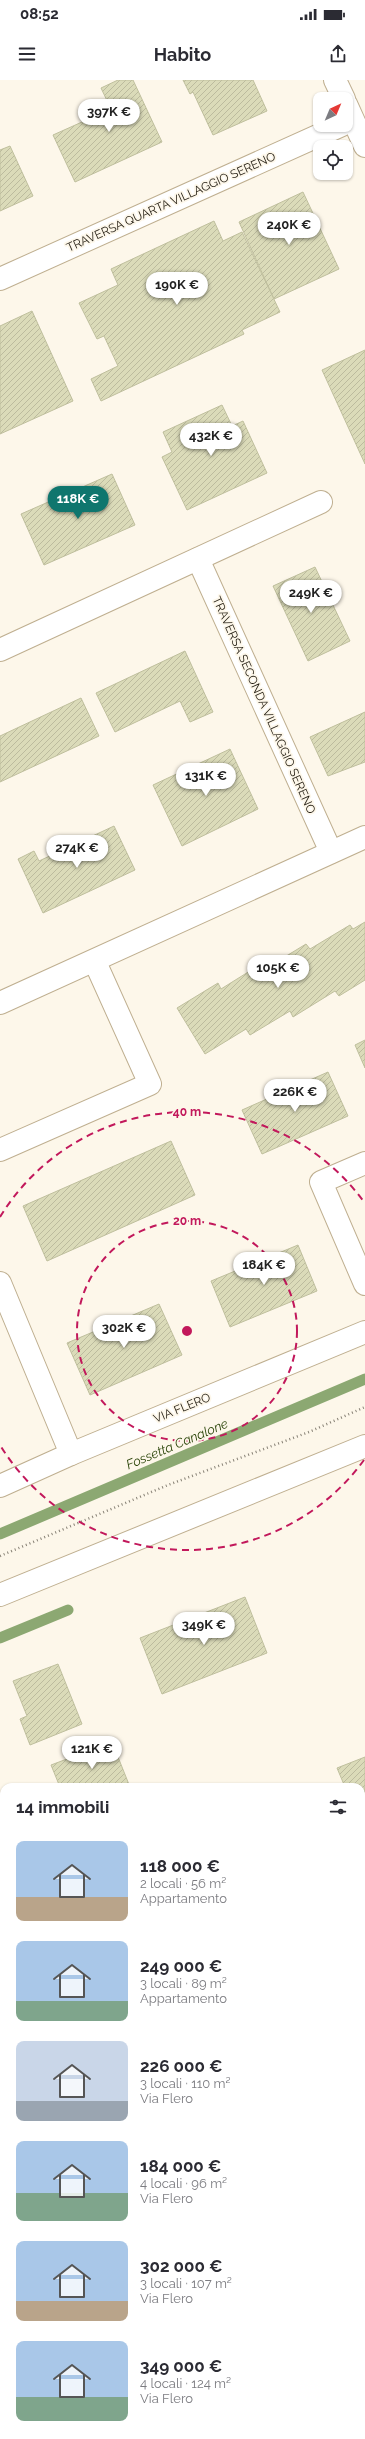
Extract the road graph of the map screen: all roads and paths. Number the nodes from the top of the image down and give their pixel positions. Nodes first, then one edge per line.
1 (335, 80) edge
2 (341, 92) edge
3 (353, 123) edge
4 (318, 132) edge
5 (365, 146) edge
6 (0, 279) edge
7 (321, 502) dead end
8 (198, 559) junction
9 (0, 650) edge
10 (365, 837) edge
11 (331, 852) junction
12 (95, 962) junction
13 (0, 1003) edge
14 (0, 1150) edge
15 (365, 1163) edge
16 (0, 1283) edge
17 (365, 1284) edge
18 (365, 1332) edge
19 (365, 1407) edge
20 (365, 1446) edge
21 (70, 1454) junction
22 (0, 1486) edge
23 (0, 1556) edge
24 (0, 1595) edge

1 - 2 street
3 - 5 street
4 - 6 street, TRAVERSA QUARTA VILLAGGIO SERENO
7 - 8 street
8 - 9 street
8 - 11 street, TRAVERSA SECONDA VILLAGGIO SERENO
10 - 11 street
11 - 12 street
12 - 13 street
12 - 14 street
15 - 17 street
16 - 21 street
18 - 21 street, VIA FLERO
19 - 23 path
20 - 24 street
21 - 22 street, VIA FLERO

